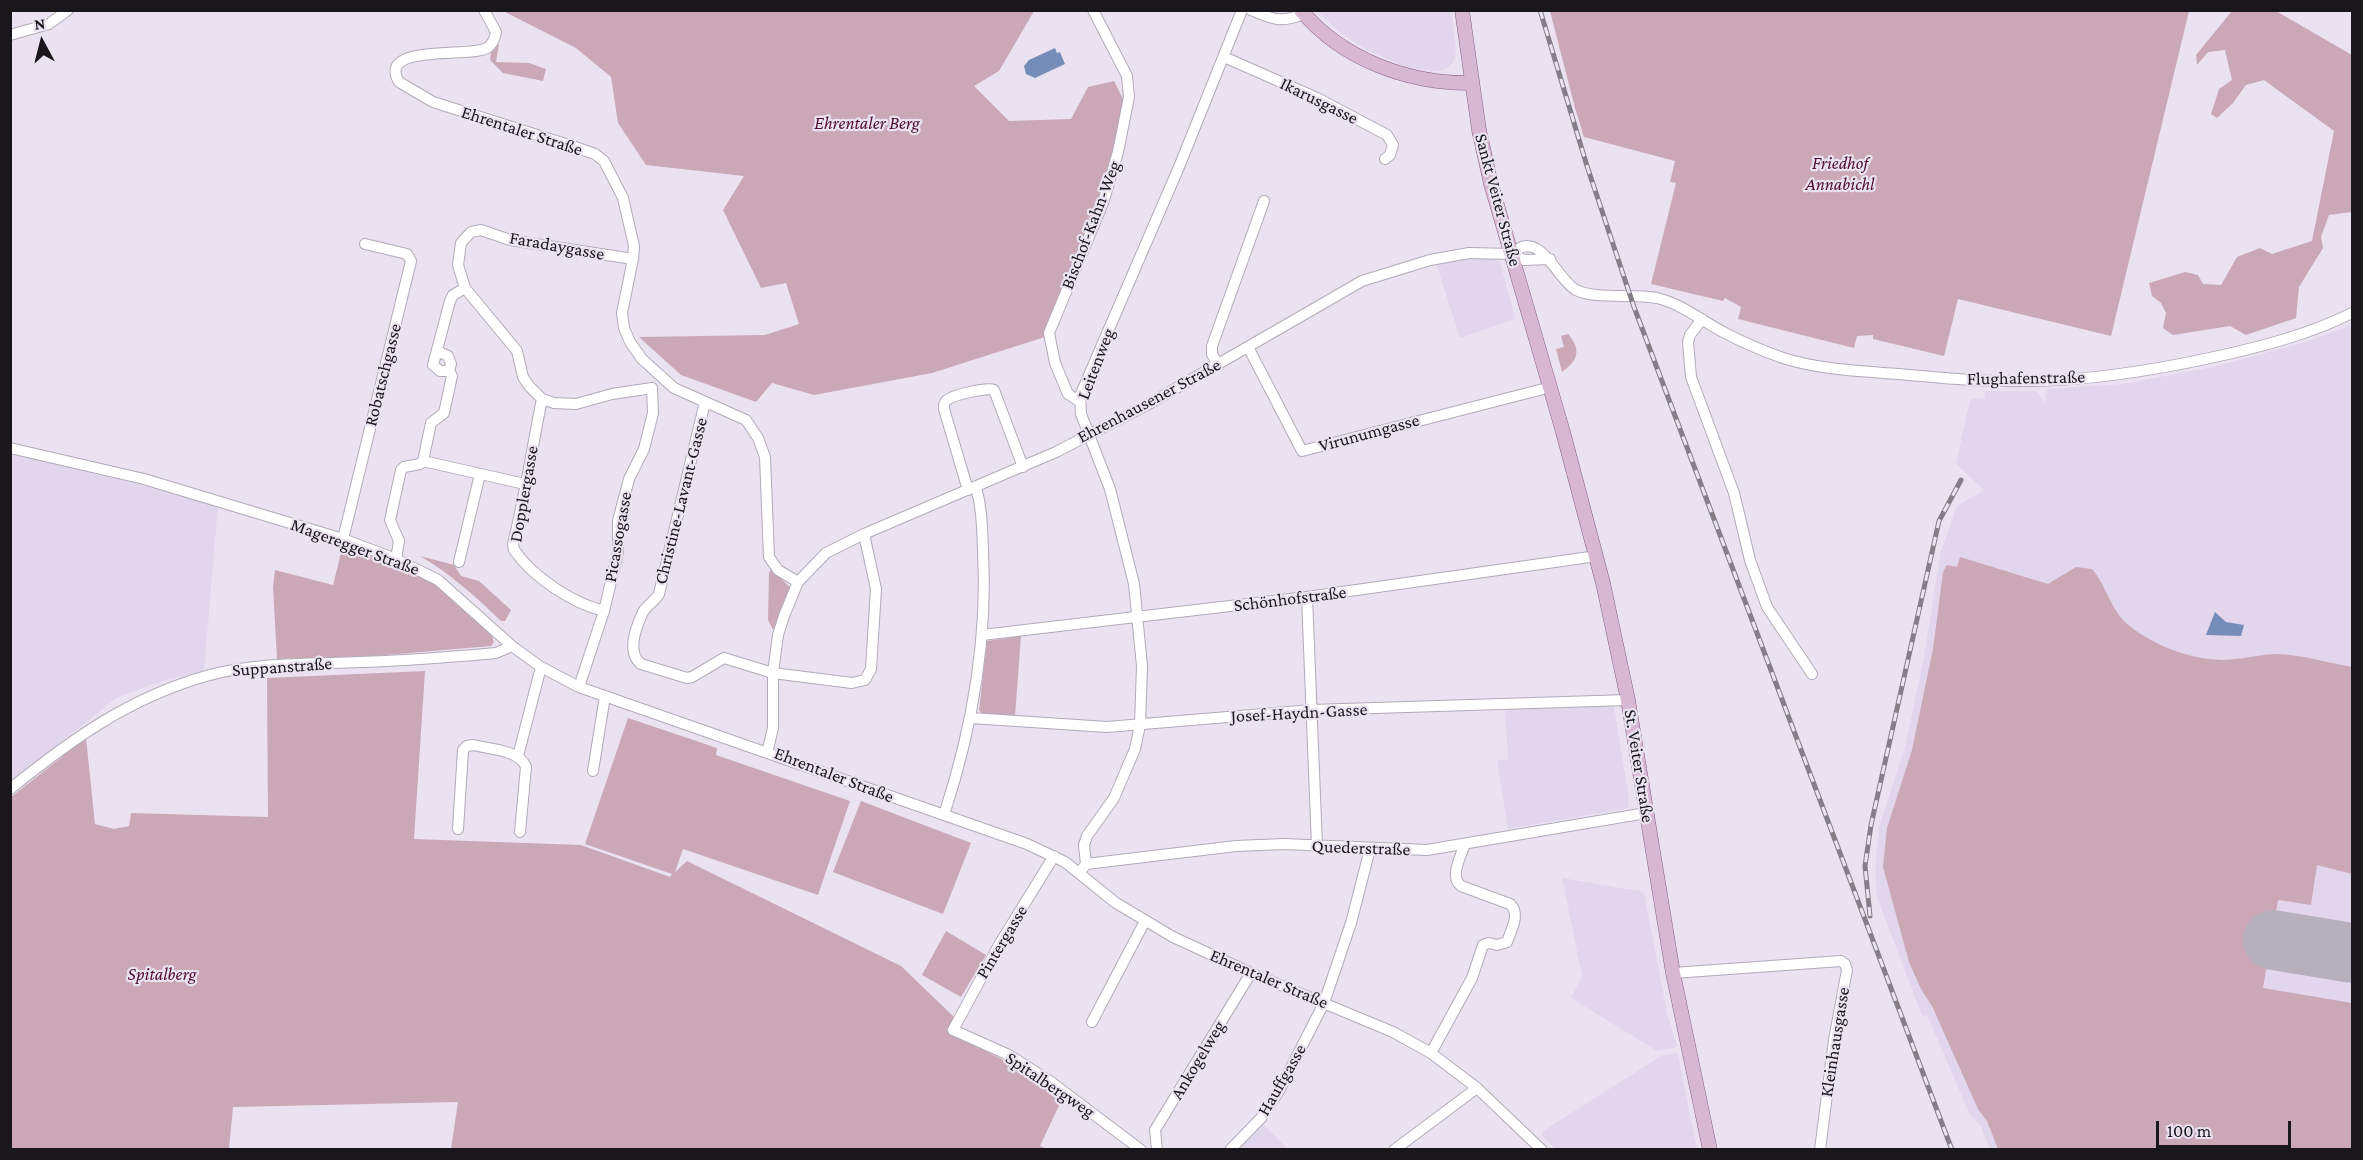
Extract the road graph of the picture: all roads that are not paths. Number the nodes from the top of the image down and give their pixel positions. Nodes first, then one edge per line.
1 (68, 10) edge
2 (484, 10) edge
3 (1094, 10) edge
4 (1242, 10) edge
5 (1251, 10) edge
6 (1462, 10) edge
7 (1302, 12) edge
8 (10, 35) edge
9 (1224, 57) junction
10 (1472, 82) junction
11 (1385, 159) dead end
12 (1264, 201) dead end
13 (365, 244) dead end
14 (1512, 254) junction
15 (633, 259) junction
16 (465, 288) junction
17 (2352, 314) edge
18 (1702, 319) junction
19 (1248, 346) junction
20 (1218, 365) junction
21 (662, 378) junction
22 (1551, 387) junction
23 (652, 388) junction
24 (543, 399) junction
25 (1079, 401) junction
26 (705, 402) junction
27 (1088, 435) junction
28 (10, 448) edge
29 (423, 461) junction
30 (1023, 467) junction
31 (480, 474) junction
32 (525, 484) junction
33 (972, 488) junction
34 (864, 534) junction
35 (344, 539) junction
36 (1597, 556) junction
37 (396, 559) junction
38 (459, 562) dead end
39 (798, 582) junction
40 (1307, 597) junction
41 (604, 611) junction
42 (1138, 618) junction
43 (982, 636) junction
44 (512, 646) junction
45 (541, 667) junction
46 (773, 673) junction
47 (1812, 674) dead end
48 (579, 687) junction
49 (605, 696) junction
50 (1628, 700) junction
51 (1312, 710) junction
52 (971, 718) junction
53 (1140, 725) junction
54 (767, 753) junction
55 (518, 756) junction
56 (593, 771) dead end
57 (10, 789) edge
58 (1646, 813) junction
59 (944, 815) junction
60 (458, 829) dead end
61 (520, 831) dead end
62 (1465, 844) junction
63 (1317, 846) junction
64 (1370, 849) junction
65 (1054, 856) junction
66 (1086, 864) junction
67 (1079, 873) junction
68 (1145, 921) junction
69 (1251, 973) junction
70 (1673, 973) junction
71 (1324, 1003) junction
72 (1092, 1022) dead end
73 (953, 1030) joint
74 (1431, 1053) junction
75 (1477, 1088) junction
76 (1141, 1149) edge
77 (1157, 1149) edge
78 (1230, 1149) edge
79 (1394, 1149) edge
80 (1542, 1149) edge
81 (1710, 1149) edge
82 (1820, 1149) edge

1 - 8 street
2 - 15 street, Ehrentaler Straße
3 - 25 street, Bischof-Kahn-Weg
4 - 9 street, Leitenweg
5 - 7 street
6 - 10 main road, Sankt Veiter Straße
7 - 10 main road
9 - 11 street, Ikarusgasse
9 - 25 street, Leitenweg
10 - 14 main road, Sankt Veiter Straße
12 - 20 street
13 - 35 street, Robatschgasse
14 - 18 street, Flughafenstraße
14 - 19 street, Ehrenhausener Straße
14 - 22 main road, Sankt Veiter Straße
15 - 16 street, Faradaygasse
15 - 21 street, Ehrentaler Straße
16 - 24 street, Faradaygasse
16 - 29 street
17 - 18 street, Flughafenstraße
18 - 47 street
19 - 20 street, Ehrenhausener Straße
19 - 22 street, Virunumgasse
20 - 27 street, Ehrenhausener Straße
21 - 23 street
21 - 26 street, Ehrentaler Straße
22 - 36 main road, St. Veiter Straße
23 - 24 street
23 - 41 street, Picassogasse
24 - 32 street, Dopplergasse
25 - 27 street, Leitenweg
26 - 39 street, Ehrentaler Straße
26 - 46 street, Christine-Lavant-Gasse
27 - 30 street, Ehrenhausener Straße
27 - 42 street, Leitenweg
28 - 35 street, Mageregger Straße
29 - 31 street
29 - 37 street
30 - 33 street, Ehrenhausener Straße
30 - 33 street
31 - 32 street
31 - 38 street
32 - 41 street, Dopplergasse
33 - 34 street, Ehrenhausener Straße
33 - 43 street
34 - 39 street, Ehrenhausener Straße
34 - 46 street
35 - 37 street, Mageregger Straße
36 - 40 street, Schönhofstraße
36 - 50 main road, St. Veiter Straße
37 - 44 street, Mageregger Straße
39 - 46 street, Ehrentaler Straße
40 - 42 street, Schönhofstraße
40 - 51 street
41 - 48 street, Picassogasse
42 - 43 street, Schönhofstraße
42 - 53 street, Leitenweg
43 - 52 street
44 - 45 street, Mageregger Straße
44 - 57 street, Suppanstraße
45 - 48 street, Mageregger Straße
45 - 55 street
46 - 54 street, Ehrentaler Straße
48 - 49 street, Mageregger Straße
49 - 54 street, Mageregger Straße
49 - 56 street
50 - 51 street, Josef-Haydn-Gasse
50 - 58 main road, St. Veiter Straße
51 - 53 street, Josef-Haydn-Gasse
51 - 63 street
52 - 53 street, Josef-Haydn-Gasse
52 - 59 street
53 - 66 street, Leitenweg
54 - 59 street, Ehrentaler Straße
55 - 60 street
55 - 61 street
58 - 62 street, Quederstraße
58 - 70 main road, St. Veiter Straße
59 - 65 street, Ehrentaler Straße
62 - 64 street, Quederstraße
62 - 74 street
63 - 64 street, Quederstraße
63 - 66 street, Quederstraße
64 - 71 street, Hauffgasse
65 - 67 street, Ehrentaler Straße
65 - 73 street, Pintergasse
66 - 67 street
67 - 68 street, Ehrentaler Straße
68 - 69 street, Ehrentaler Straße
68 - 72 street
69 - 71 street, Ehrentaler Straße
69 - 77 street, Ankogelweg
70 - 81 main road, St. Veiter Straße
70 - 82 street, Kleinhausgasse
71 - 74 street, Ehrentaler Straße
71 - 78 street, Hauffgasse
73 - 76 street, Spitalbergweg
74 - 75 street, Ehrentaler Straße
75 - 79 street
75 - 80 street, Ehrentaler Straße

